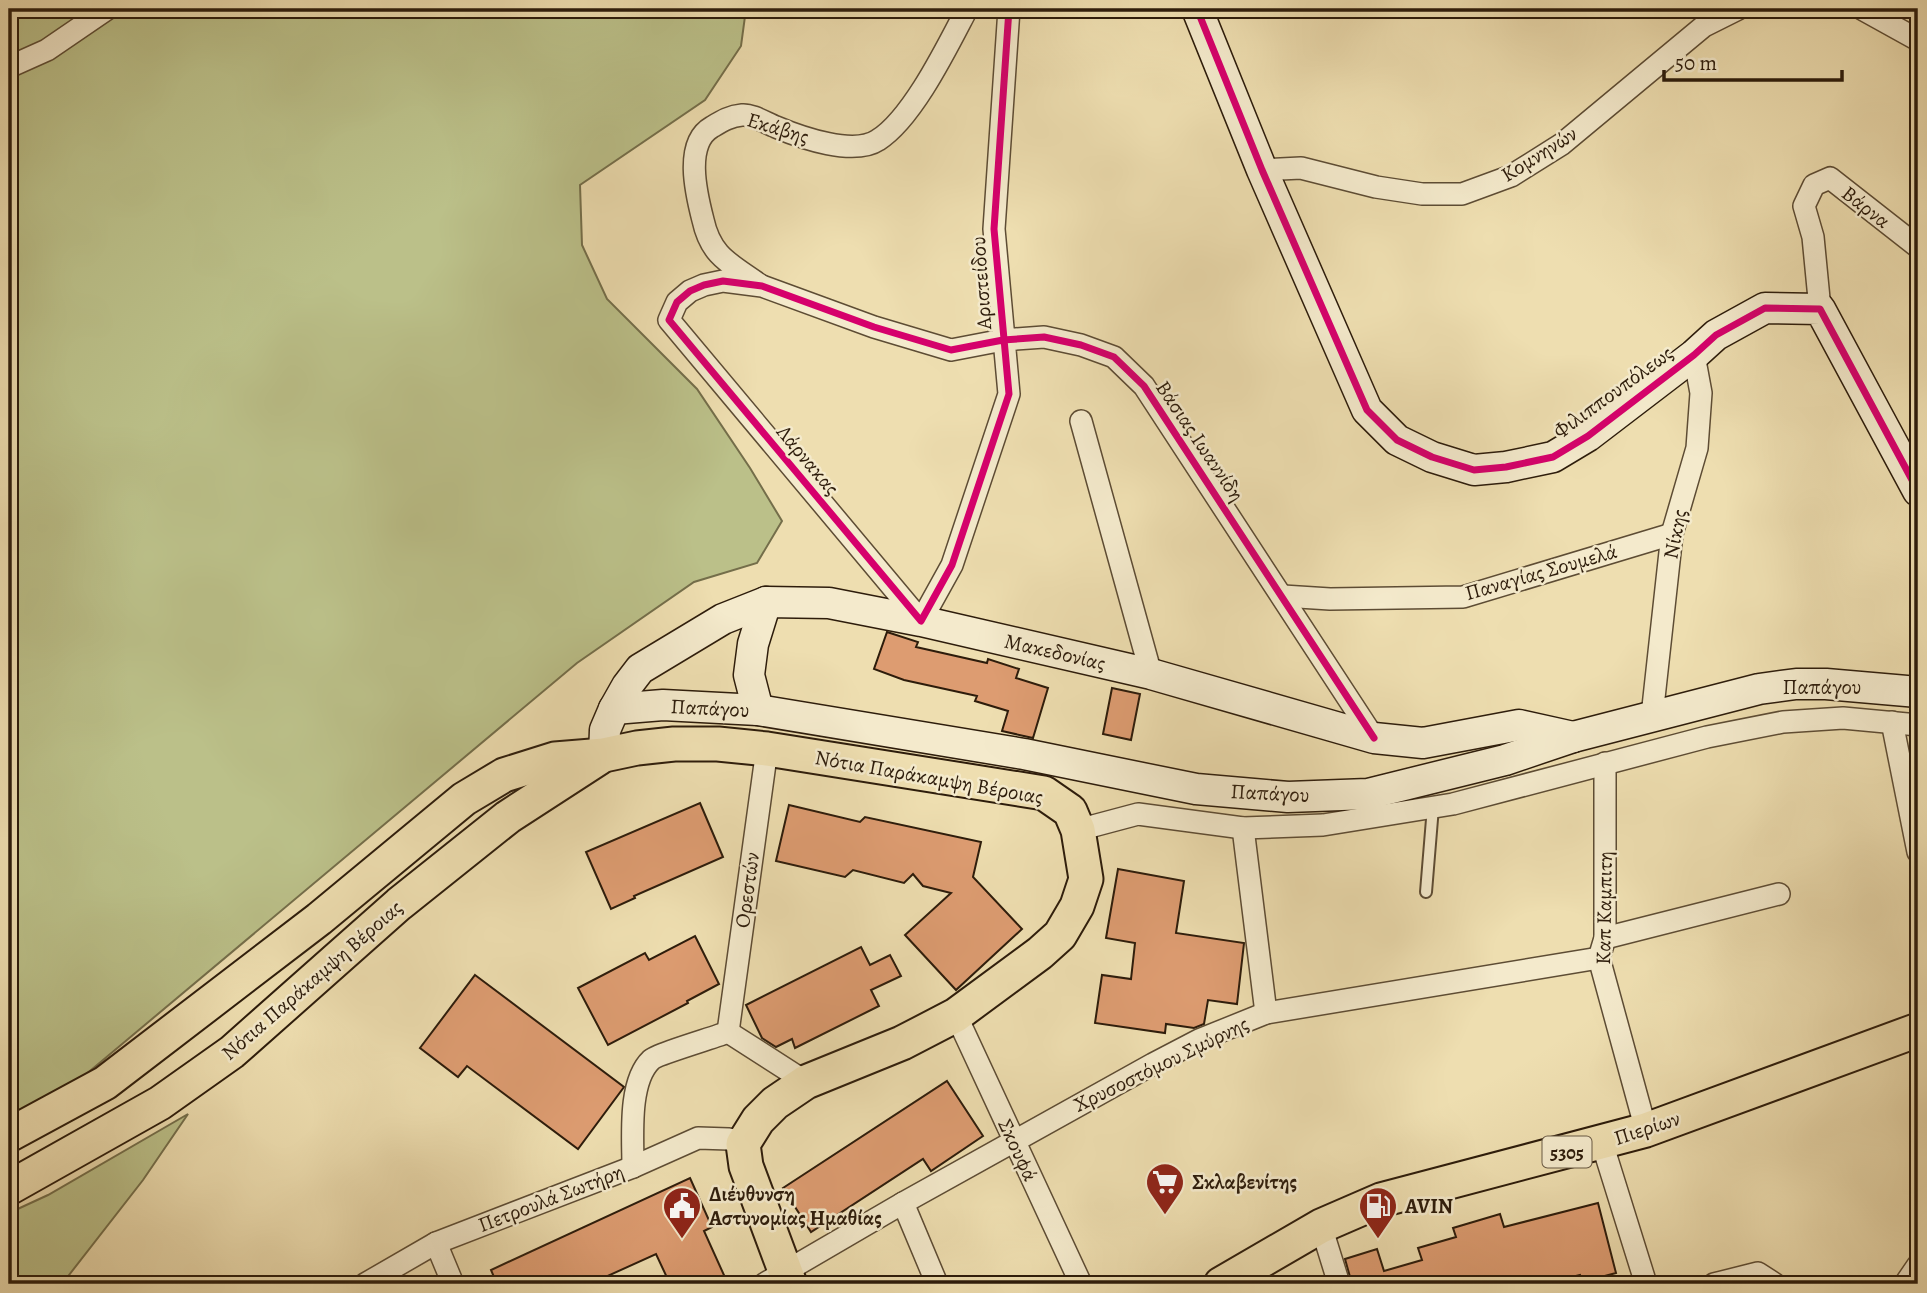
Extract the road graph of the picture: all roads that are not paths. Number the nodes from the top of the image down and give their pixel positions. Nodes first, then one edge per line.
1 (107, 9) edge
2 (967, 9) edge
3 (1009, 9) edge
4 (1197, 9) edge
5 (1738, 9) edge
6 (1862, 9) edge
7 (1918, 40) edge
8 (9, 67) edge
9 (1262, 170) junction
10 (1918, 247) edge
11 (762, 286) junction
12 (1820, 309) junction
13 (669, 320) joint
14 (1003, 340) junction
15 (1694, 355) junction
16 (1081, 421) dead end
17 (1910, 465) edge
18 (1918, 491) edge
19 (1672, 534) junction
20 (1283, 596) junction
21 (766, 601) junction
22 (921, 621) junction
23 (1151, 674) junction
24 (1918, 692) edge
25 (614, 709) junction
26 (758, 710) junction
27 (1652, 716) junction
28 (1892, 722) junction
29 (1918, 725) edge
30 (1573, 737) junction
31 (1374, 738) junction
32 (767, 749) junction
33 (604, 755) junction
34 (1605, 764) junction
35 (1433, 807) junction
36 (1242, 828) junction
37 (1078, 830) junction
38 (1918, 852) edge
39 (1426, 892) dead end
40 (1779, 894) dead end
41 (1602, 948) junction
42 (1266, 1013) junction
43 (956, 1015) junction
44 (1918, 1030) edge
45 (728, 1032) junction
46 (806, 1082) junction
47 (1646, 1130) junction
48 (9, 1135) edge
49 (1013, 1141) junction
50 (1602, 1143) junction
51 (743, 1144) junction
52 (633, 1167) junction
53 (9, 1188) edge
54 (903, 1203) junction
55 (1321, 1226) junction
56 (436, 1243) junction
57 (1918, 1265) edge
58 (780, 1280) edge
59 (365, 1284) edge
60 (453, 1284) edge
61 (937, 1284) edge
62 (1081, 1284) edge
63 (1221, 1284) edge
64 (1339, 1284) edge
65 (1646, 1284) edge
66 (1714, 1284) edge
67 (1775, 1284) edge
68 (1905, 1284) edge

1 - 8 street
2 - 11 street, Εκάβης
3 - 14 street, Αριστείδου
4 - 9 street, Φιλιππουπόλεως
5 - 9 street, Κομνηνών
6 - 7 street
9 - 15 street, Φιλιππουπόλεως
10 - 12 street, Βάρνα
11 - 13 street, Βάσιας Ιωαννίδη
11 - 14 street, Βάσιας Ιωαννίδη
12 - 15 street, Φιλιππουπόλεως
12 - 17 street
13 - 22 street, Λάρνακας
14 - 20 street, Βάσιας Ιωαννίδη
14 - 22 street, Αριστείδου
15 - 19 street, Νίκης
16 - 23 street
17 - 18 street
19 - 20 street, Παναγίας Σουμελά
19 - 27 street, Νίκης
20 - 31 street, Βάσιας Ιωαννίδη
21 - 22 street, Μακεδονίας
21 - 25 street, Μακεδονίας
21 - 26 street
22 - 23 street, Μακεδονίας
23 - 31 street, Μακεδονίας
24 - 27 street, Παπάγου
25 - 26 street, Παπάγου
25 - 33 street, Μακεδονίας
26 - 30 street, Παπάγου
27 - 30 street, Παπάγου
28 - 29 street, Παπάγου
28 - 34 street, Παπάγου
28 - 38 street
30 - 31 street, Μακεδονίας
32 - 33 main road, Νότια Παράκαμψη Βέροιας
32 - 37 main road, Νότια Παράκαμψη Βέροιας
32 - 45 street, Ορεστών
33 - 48 main road, Νότια Παράκαμψη Βέροιας
33 - 53 main road, Νότια Παράκαμψη Βέροιας
34 - 35 street, Παπάγου
34 - 41 street, Καπ Καμπιτη
35 - 36 street, Παπάγου
35 - 39 lane
36 - 37 street, Παπάγου
36 - 42 street
37 - 43 main road, Νότια Παράκαμψη Βέροιας
40 - 41 street, Χρυσοστόμου Σμύρνης
41 - 42 street, Χρυσοστόμου Σμύρνης
41 - 47 street, Καπ Καμπιτη
42 - 49 street, Χρυσοστόμου Σμύρνης
43 - 46 main road, Νότια Παράκαμψη Βέροιας
43 - 49 street, Σκουφά
44 - 47 main road, Πιερίων / 5305
45 - 46 street
45 - 52 street
46 - 51 main road, Νότια Παράκαμψη Βέροιας
47 - 50 main road, Πιερίων / 5305
49 - 54 street, Χρυσοστόμου Σμύρνης
49 - 62 street, Σκουφά
50 - 55 main road, Πιερίων / 5305
50 - 65 street
51 - 52 street, Πετρουλά Σωτήρη
51 - 58 main road
52 - 56 street, Πετρουλά Σωτήρη
54 - 58 street, Χρυσοστόμου Σμύρνης
54 - 61 street
55 - 63 main road, Πιερίων / 5305
55 - 64 street
56 - 59 street, Πετρουλά Σωτήρη
56 - 60 street
57 - 68 street
66 - 67 street

